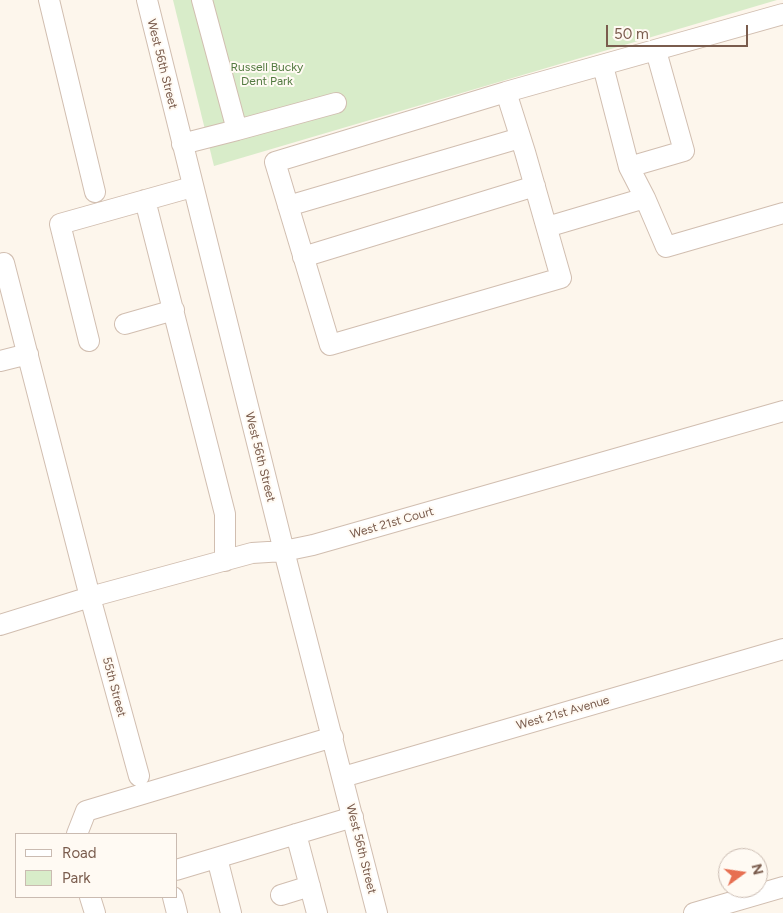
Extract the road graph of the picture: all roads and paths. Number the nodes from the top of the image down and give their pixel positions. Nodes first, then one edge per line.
1 (49, 0) edge
2 (147, 0) edge
3 (202, 0) edge
4 (783, 14) edge
5 (656, 51) junction
6 (602, 66) junction
7 (506, 92) junction
8 (336, 103) dead end
9 (237, 130) junction
10 (520, 138) junction
11 (182, 144) junction
12 (629, 166) junction
13 (535, 186) junction
14 (192, 187) junction
15 (95, 192) dead end
16 (645, 198) junction
17 (145, 200) junction
18 (288, 206) junction
19 (783, 213) edge
20 (547, 227) junction
21 (303, 257) junction
22 (4, 263) dead end
23 (7, 302) edge
24 (174, 310) junction
25 (125, 324) dead end
26 (89, 341) dead end
27 (28, 354) junction
28 (0, 361) edge
29 (783, 411) edge
30 (284, 551) junction
31 (225, 561) junction
32 (90, 597) junction
33 (0, 625) edge
34 (783, 649) edge
35 (333, 738) junction
36 (139, 776) dead end
37 (343, 777) junction
38 (353, 817) junction
39 (77, 833) edge
40 (296, 834) junction
41 (217, 858) junction
42 (178, 869) edge
43 (310, 886) junction
44 (783, 887) edge
45 (281, 894) dead end
46 (90, 898) edge
47 (173, 898) edge
48 (95, 913) edge
49 (177, 913) edge
50 (231, 913) edge
51 (317, 913) edge
52 (377, 913) edge
53 (694, 913) edge

1 - 15 street
2 - 11 street, West 56th Street
3 - 9 street
4 - 5 street
5 - 6 street
5 - 12 street
6 - 7 street
6 - 12 street
7 - 10 street
7 - 18 street
8 - 9 street
9 - 11 street
10 - 13 street
10 - 18 street
11 - 14 street, West 56th Street
12 - 16 street
13 - 20 street
13 - 21 street
14 - 17 street
14 - 30 street, West 56th Street
16 - 19 street
16 - 20 street
17 - 24 street
17 - 26 street
18 - 21 street
20 - 21 street
22 - 23 street, 55th Street
23 - 27 street, 55th Street
24 - 25 street
24 - 31 street
27 - 28 street
27 - 32 street, 55th Street
29 - 30 street, West 21st Court
30 - 31 street, West 21st Court
30 - 35 street, West 56th Street
31 - 32 street, West 21st Court
32 - 33 street, West 21st Court
32 - 36 street, 55th Street
34 - 37 street, West 21st Avenue
35 - 37 street, West 56th Street
35 - 39 street
37 - 38 street, West 56th Street
38 - 40 street
38 - 52 street, West 56th Street
40 - 41 street
40 - 43 street
41 - 42 street
41 - 50 street
43 - 45 street
43 - 51 street
44 - 53 street
46 - 48 street
47 - 49 street

